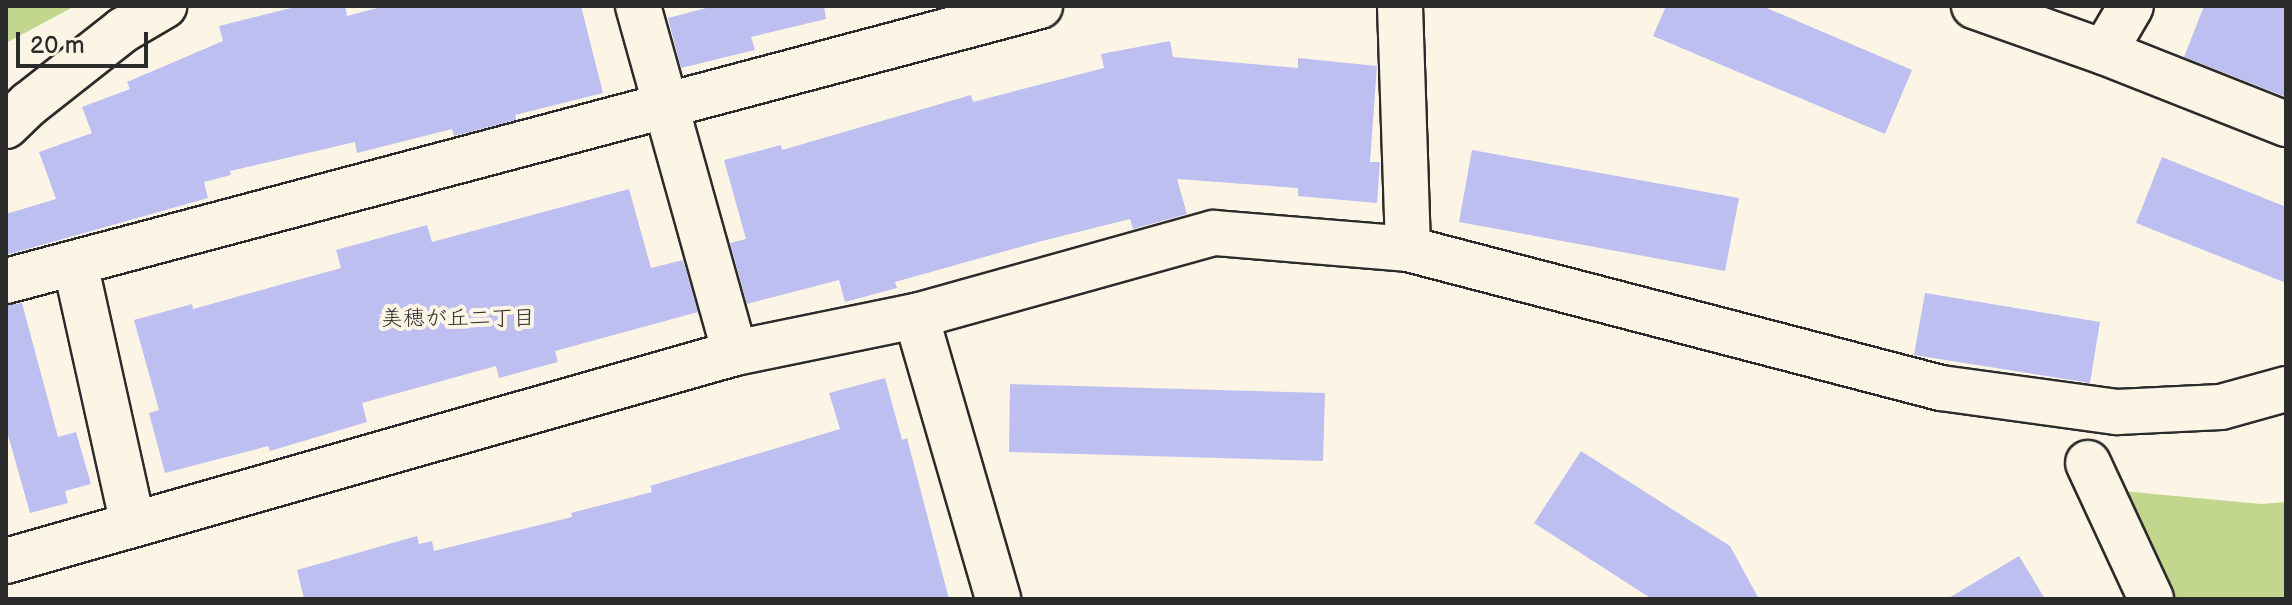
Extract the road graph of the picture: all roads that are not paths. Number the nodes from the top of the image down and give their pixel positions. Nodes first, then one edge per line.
1 (164, 6) edge
2 (638, 6) edge
3 (1040, 6) edge
4 (1400, 6) edge
5 (1974, 6) edge
6 (2131, 6) edge
7 (2104, 52) junction
8 (667, 107) junction
9 (2286, 124) edge
10 (6, 126) edge
11 (1408, 249) junction
12 (75, 263) junction
13 (6, 281) edge
14 (916, 316) junction
15 (735, 353) junction
16 (2286, 389) edge
17 (2088, 463) dead end
18 (133, 524) junction
19 (6, 561) edge
20 (998, 599) edge
21 (2151, 599) edge

1 - 10 street
2 - 8 street
3 - 8 street
4 - 11 street
5 - 7 street
6 - 7 street
7 - 9 street
8 - 12 street
8 - 15 street
11 - 14 street
11 - 16 street
12 - 13 street
12 - 18 street
14 - 15 street
14 - 20 street
15 - 18 street
17 - 21 street
18 - 19 street

